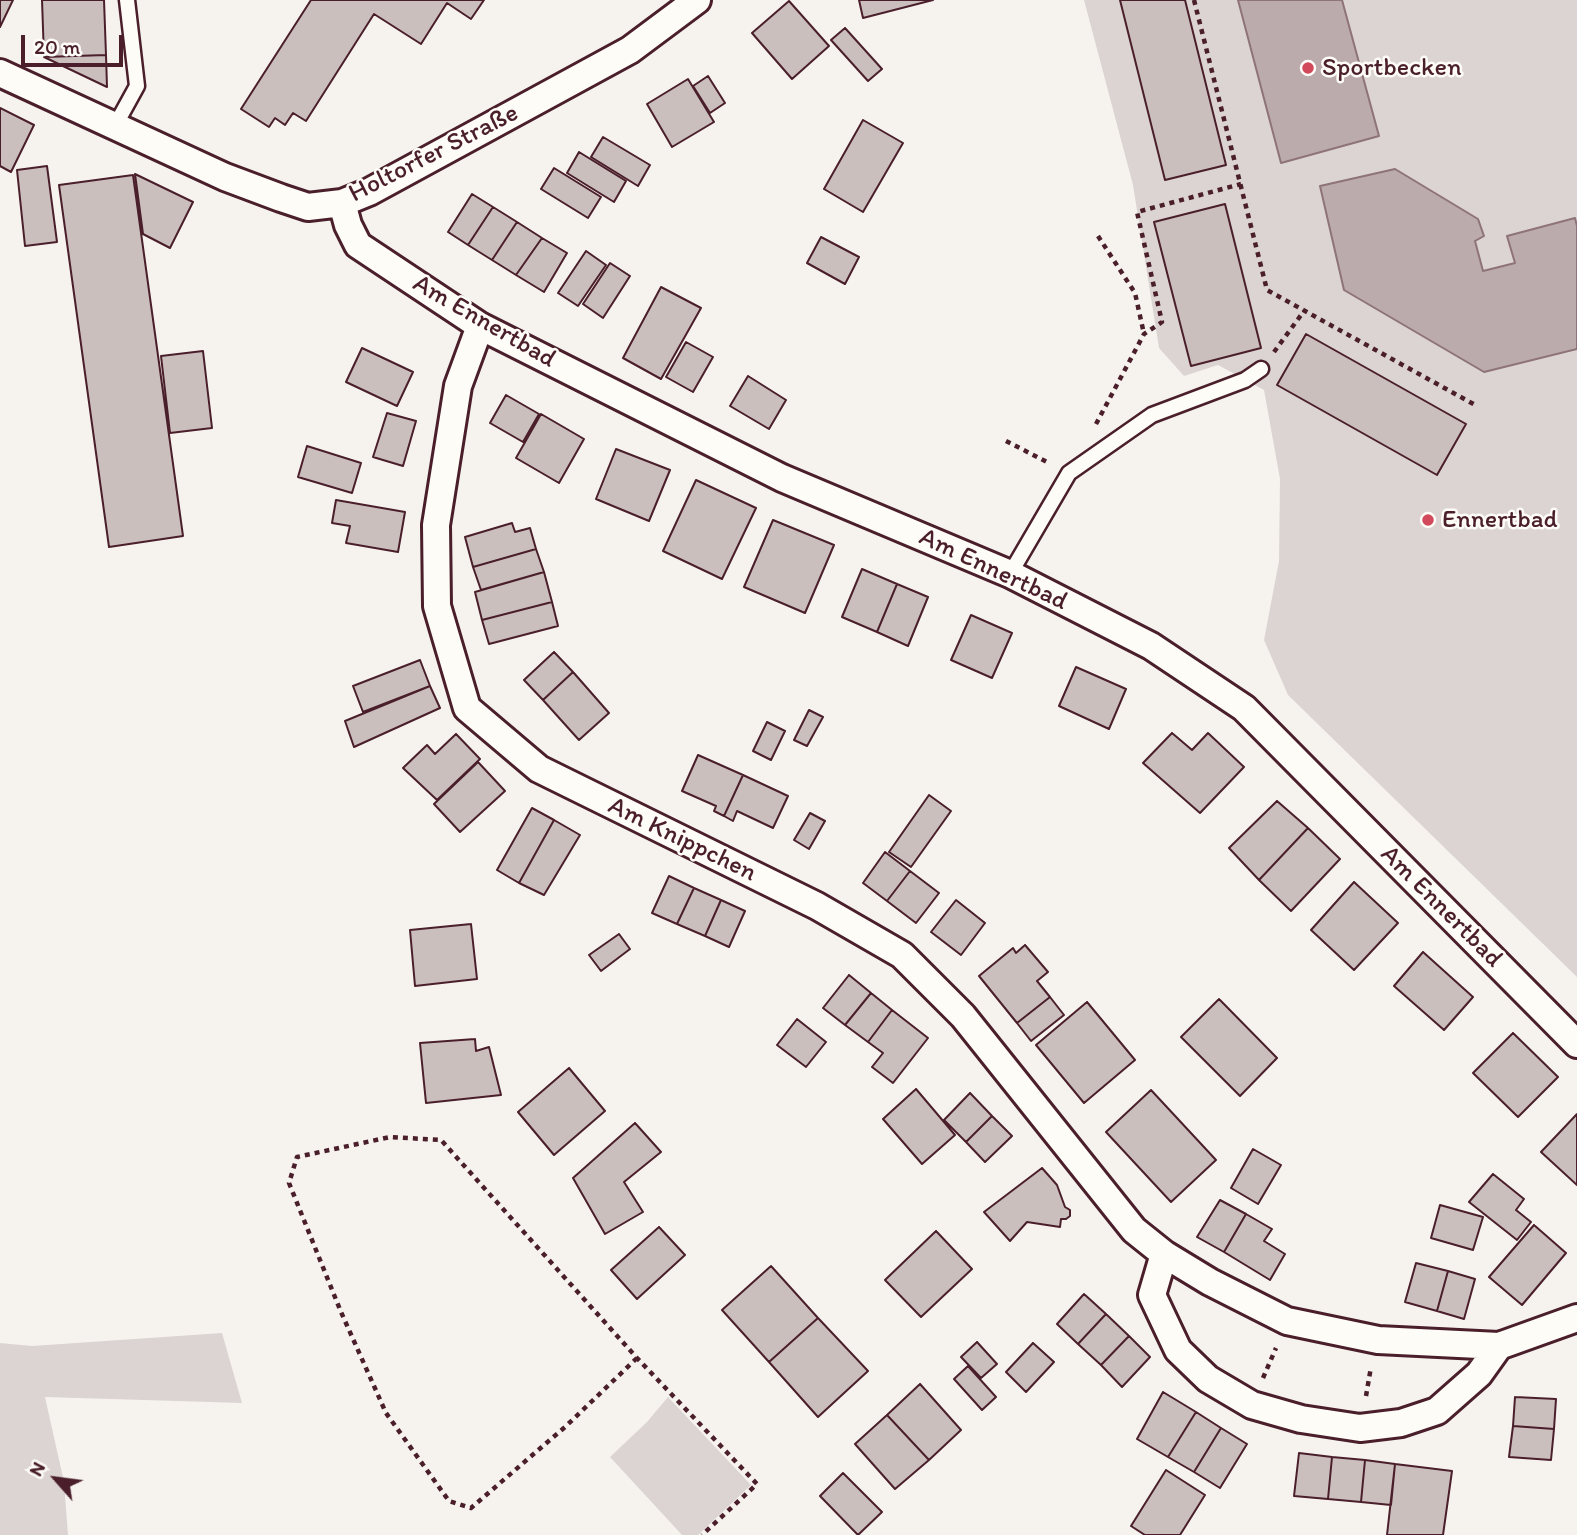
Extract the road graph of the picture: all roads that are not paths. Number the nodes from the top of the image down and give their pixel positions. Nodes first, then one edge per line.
1 (127, 0) edge
2 (697, 0) edge
3 (0, 73) edge
4 (115, 126) junction
5 (342, 203) junction
6 (480, 326) junction
7 (1261, 369) road end
8 (1010, 574) junction
9 (1577, 1044) edge
10 (1164, 1254) junction
11 (1577, 1318) edge
12 (1499, 1346) junction

1 - 4 lane
2 - 5 street, Holtorfer Straße
3 - 4 street, Holtorfer Straße
4 - 5 street, Holtorfer Straße
5 - 6 street, Am Ennertbad
6 - 8 street, Am Ennertbad
6 - 10 street, Am Knippchen
7 - 8 lane
8 - 9 street, Am Ennertbad
10 - 12 street, Am Knippchen
10 - 12 street
11 - 12 street, Am Knippchen

